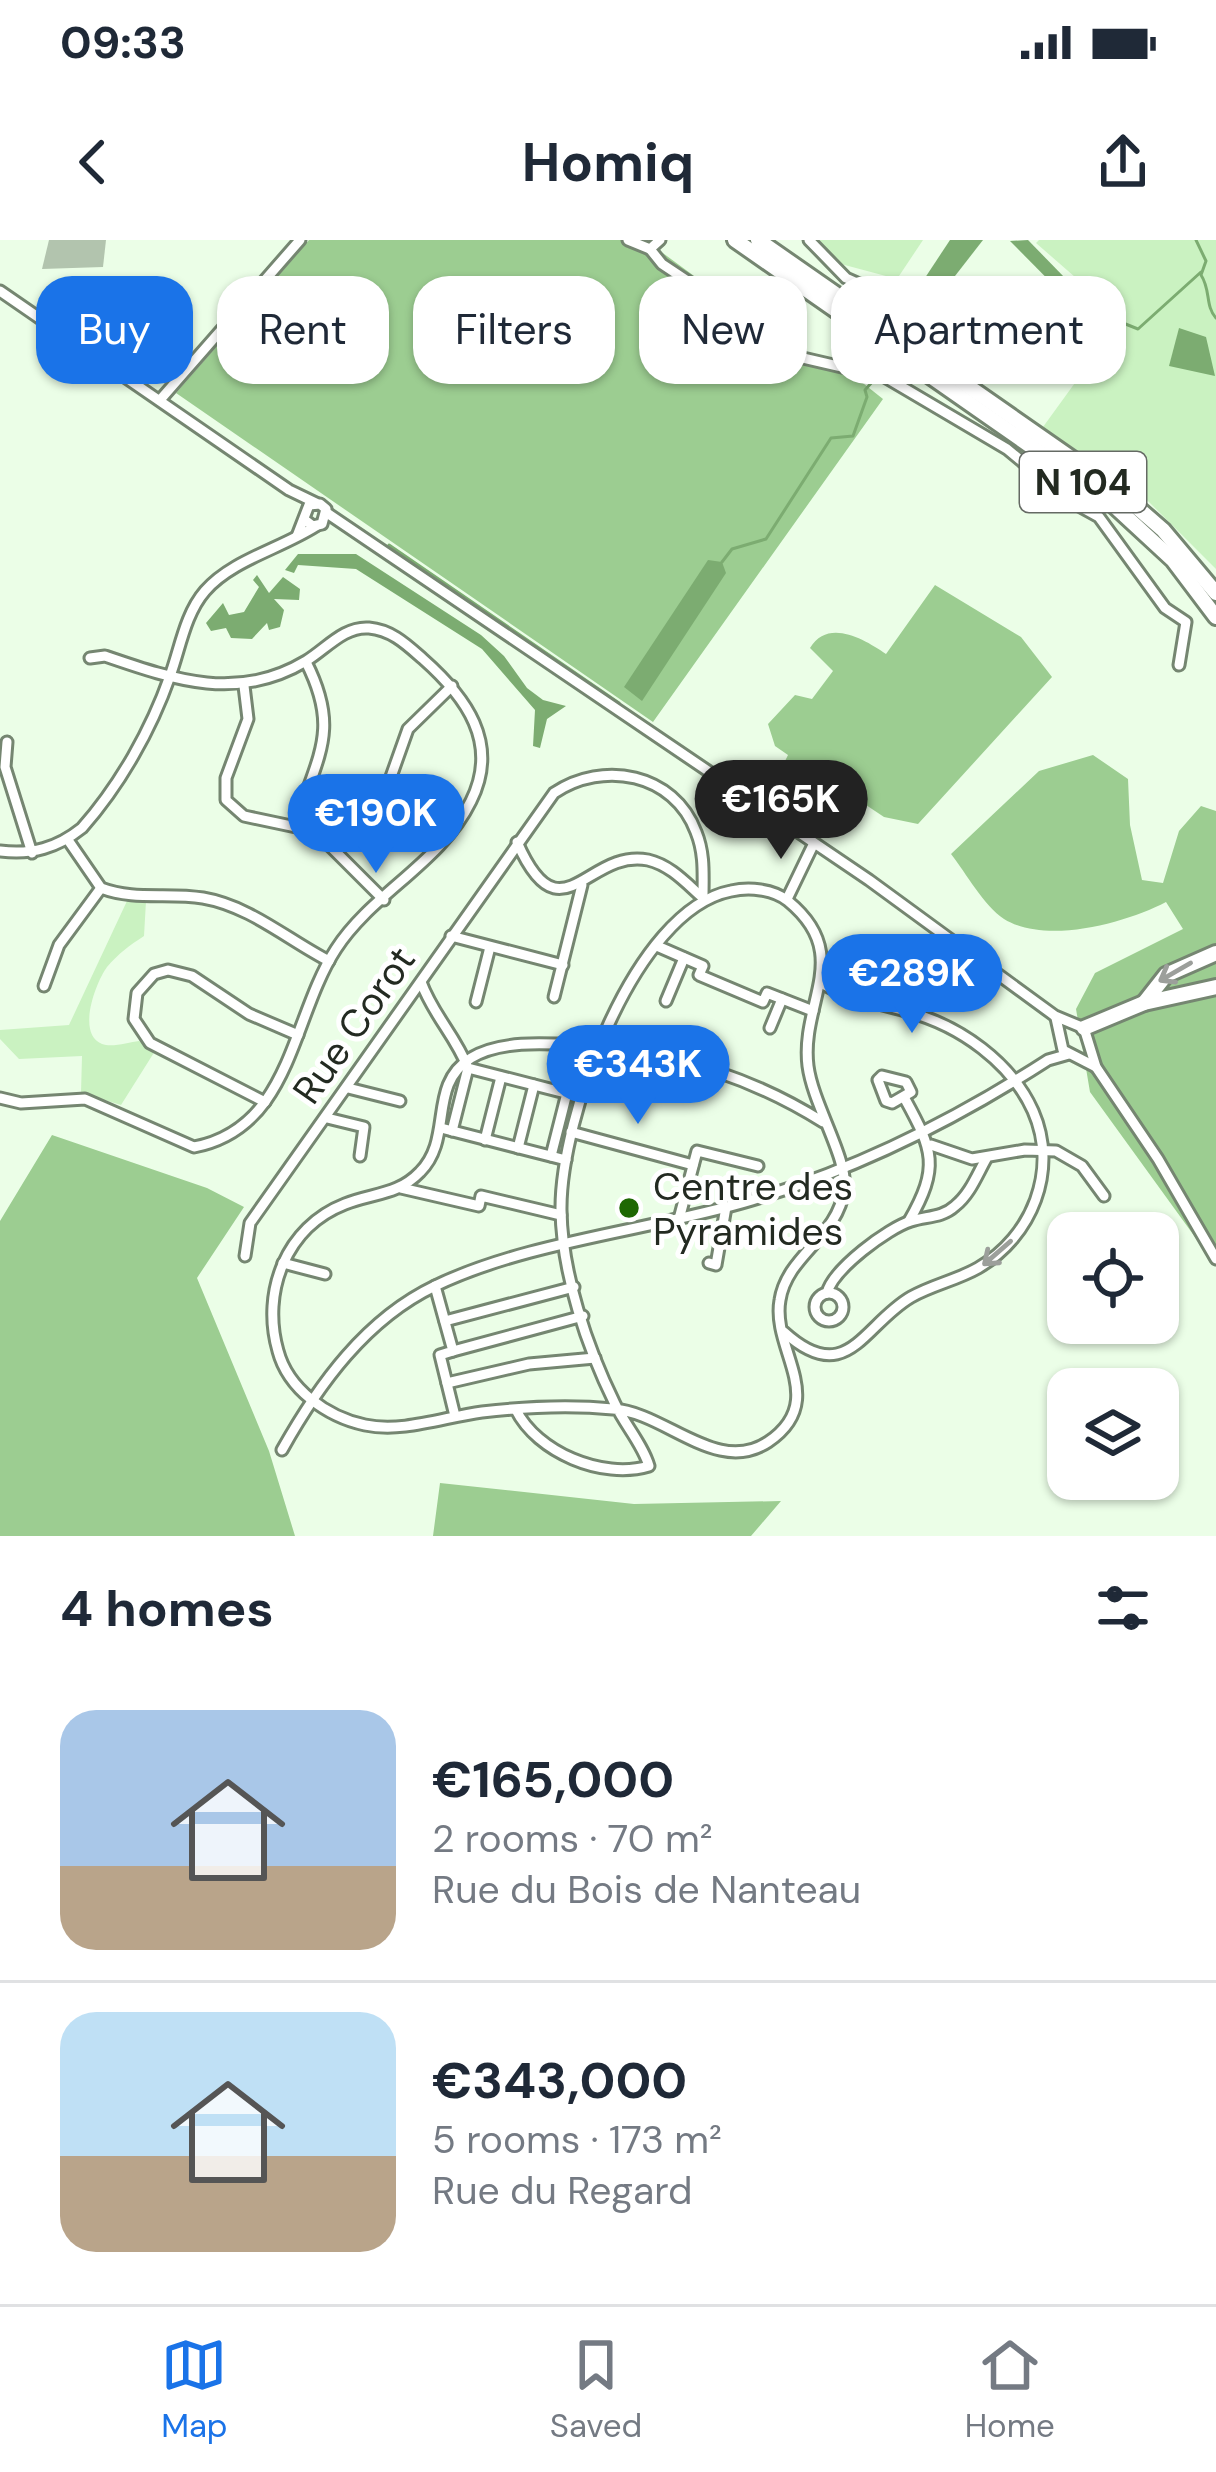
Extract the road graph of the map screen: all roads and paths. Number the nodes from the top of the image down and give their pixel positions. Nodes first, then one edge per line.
1 (300, 240) edge
2 (628, 240) edge
3 (660, 240) edge
4 (735, 240) edge
5 (758, 240) edge
6 (809, 240) edge
7 (650, 250) junction
8 (844, 276) edge
9 (0, 291) edge
10 (160, 400) junction
11 (289, 490) junction
12 (315, 519) junction
13 (1216, 593) edge
14 (1216, 617) edge
15 (90, 658) dead end
16 (305, 662) junction
17 (1179, 664) dead end
18 (170, 678) junction
19 (244, 686) junction
20 (452, 686) junction
21 (7, 742) dead end
22 (387, 788) dead end
23 (296, 824) junction
24 (68, 840) junction
25 (517, 842) junction
26 (814, 843) junction
27 (0, 851) edge
28 (32, 853) junction
29 (582, 885) junction
30 (101, 888) junction
31 (703, 898) junction
32 (787, 899) junction
33 (384, 900) junction
34 (452, 936) junction
35 (490, 946) junction
36 (657, 946) junction
37 (1216, 953) edge
38 (684, 958) junction
39 (329, 961) junction
40 (563, 964) junction
41 (421, 982) junction
42 (823, 983) junction
43 (44, 986) dead end
44 (1216, 987) edge
45 (554, 998) dead end
46 (782, 999) junction
47 (665, 1001) dead end
48 (476, 1002) dead end
49 (1144, 1003) junction
50 (813, 1011) junction
51 (770, 1028) dead end
52 (298, 1035) junction
53 (1076, 1036) junction
54 (600, 1046) junction
55 (1074, 1055) junction
56 (1048, 1060) junction
57 (466, 1065) junction
58 (1096, 1067) junction
59 (501, 1076) junction
60 (1015, 1082) junction
61 (535, 1085) junction
62 (349, 1088) junction
63 (567, 1094) junction
64 (581, 1097) junction
65 (0, 1098) edge
66 (905, 1099) dead end
67 (400, 1101) dead end
68 (265, 1102) junction
69 (327, 1118) junction
70 (823, 1123) junction
71 (446, 1130) junction
72 (572, 1132) junction
73 (924, 1133) junction
74 (485, 1139) junction
75 (931, 1145) junction
76 (518, 1148) junction
77 (1043, 1151) junction
78 (360, 1156) dead end
79 (551, 1156) junction
80 (986, 1159) junction
81 (566, 1160) junction
82 (693, 1166) junction
83 (758, 1166) dead end
84 (846, 1169) junction
85 (401, 1188) junction
86 (1104, 1196) dead end
87 (726, 1208) junction
88 (561, 1215) junction
89 (679, 1219) junction
90 (908, 1221) junction
91 (566, 1246) junction
92 (245, 1256) dead end
93 (1216, 1258) edge
94 (283, 1263) junction
95 (709, 1263) dead end
96 (325, 1274) dead end
97 (435, 1286) junction
98 (574, 1287) junction
99 (827, 1293) dead end
100 (583, 1316) junction
101 (445, 1321) junction
102 (782, 1330) junction
103 (453, 1351) junction
104 (595, 1358) junction
105 (447, 1383) junction
106 (310, 1399) junction
107 (617, 1409) junction
108 (516, 1410) junction
109 (455, 1417) junction
110 (282, 1450) dead end

1 - 10 street
2 - 7 street
3 - 7 street
4 - 14 highway, N 104
5 - 13 highway, N 104
6 - 8 street
7 - 17 street
9 - 10 street
10 - 11 street
11 - 12 street
11 - 12 street
12 - 18 street
12 - 26 street
15 - 18 street
16 - 19 street
16 - 20 street
16 - 23 street
18 - 19 street
18 - 24 street
19 - 23 street
20 - 22 street
20 - 33 street
21 - 28 street
23 - 33 street
24 - 28 street
24 - 30 street
25 - 29 street
25 - 31 street, Rue Corot
25 - 34 street, Rue Corot
26 - 32 street
26 - 53 street
27 - 28 street
29 - 31 street
29 - 40 street
30 - 39 street
30 - 43 street
31 - 32 street
31 - 36 street
32 - 42 street
33 - 39 street
34 - 35 street
34 - 41 street, Rue Corot
35 - 40 street
35 - 48 street
36 - 38 street
36 - 54 street
37 -> 49 highway
38 - 46 street
38 - 47 street
39 - 52 street
40 - 45 street
41 - 57 street
41 - 62 street, Rue Corot
42 - 50 street
42 - 60 street
44 - 49 highway
46 - 50 street
46 - 51 street
49 - 53 highway
50 - 70 street
52 - 68 street
52 - 68 street
53 - 55 street
53 - 55 street
53 - 56 street
53 - 58 street
54 - 57 street
54 - 64 street
54 - 70 street
55 - 56 street
55 - 58 street
56 - 60 street
57 - 59 street
57 - 71 street
57 - 71 street
58 - 93 street
59 - 61 street
59 - 74 street
60 - 73 street
60 - 77 street
61 - 63 street
61 - 76 street
62 - 67 street
62 - 69 street, Rue Corot
63 - 64 street
63 - 79 street
64 - 72 street
65 - 68 street
66 - 73 street
69 - 78 street
69 - 92 street, Rue Corot
70 - 84 street
71 - 74 street
71 - 85 street
72 - 81 street
72 - 82 street
73 - 75 street
73 - 84 street
74 - 76 street
75 - 80 street
75 - 90 street
76 - 79 street
77 - 80 street
77 - 86 street
77 -> 102 street
79 - 81 street
80 - 90 street
81 - 88 street
82 - 83 street
82 - 89 street
84 - 87 street
84 - 102 street
85 - 88 street
85 - 94 street
87 - 89 street
87 - 95 street
88 - 91 street
89 - 91 street
90 - 99 street
91 - 97 street
91 - 98 street
94 - 96 street
94 - 106 street
97 - 101 street
97 - 106 street
98 - 100 street
98 - 101 street
100 - 103 street
100 - 104 street
101 - 103 street
102 - 107 street
103 - 105 street
104 - 105 street
104 - 107 street
105 - 109 street
106 - 109 street
106 - 110 street
107 - 108 street
107 - 108 street
108 - 109 street

